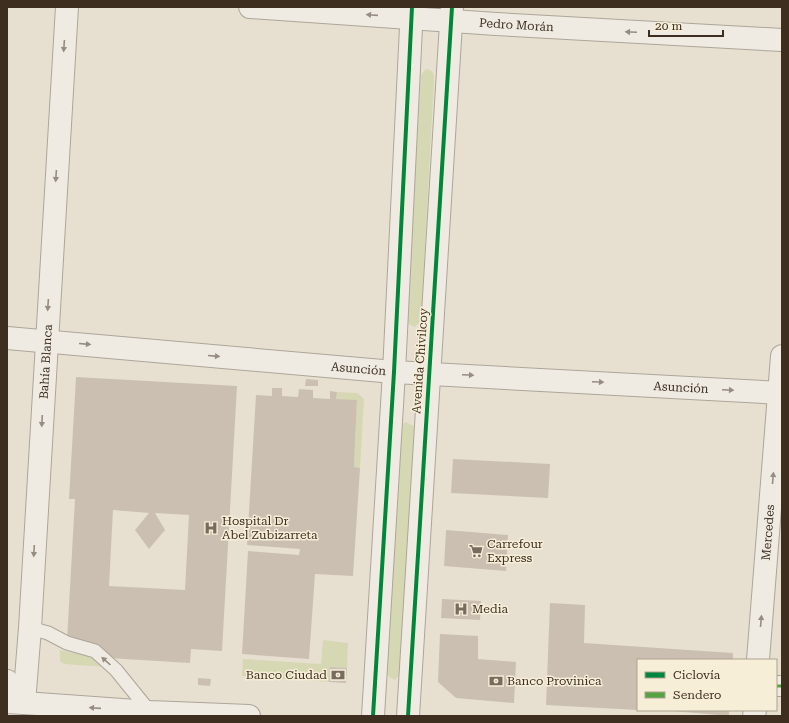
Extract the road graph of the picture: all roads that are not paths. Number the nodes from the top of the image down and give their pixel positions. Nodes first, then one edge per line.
1 (67, 7) edge
2 (250, 7) edge
3 (411, 12) edge
4 (452, 14) edge
5 (782, 40) edge
6 (7, 338) edge
7 (46, 340) junction
8 (782, 356) edge
9 (394, 372) junction
10 (429, 373) junction
11 (781, 393) edge
12 (30, 628) junction
13 (758, 659) edge
14 (7, 681) edge
15 (18, 707) edge
16 (150, 712) junction
17 (249, 716) edge
18 (373, 716) edge
19 (408, 716) edge

1 -> 7 street, Bahía Blanca
3 -> 2 street, Pedro Morán
3 - 4 street, Pedro Morán
3 - 9 street, Avenida Chivilcoy
5 -> 4 street, Pedro Morán
4 - 10 street, Avenida Chivilcoy
6 - 7 street, Asunción
7 -> 9 street, Asunción
7 -> 12 street, Bahía Blanca
8 - 11 street, Mercedes
9 - 10 street, Asunción
9 - 18 street, Avenida Chivilcoy
10 -> 11 street, Asunción
10 - 19 street, Avenida Chivilcoy
13 -> 11 street, Mercedes
12 - 15 street, Bahía Blanca
16 -> 12 lane
14 - 15 street
16 -> 15 street
16 - 17 street

